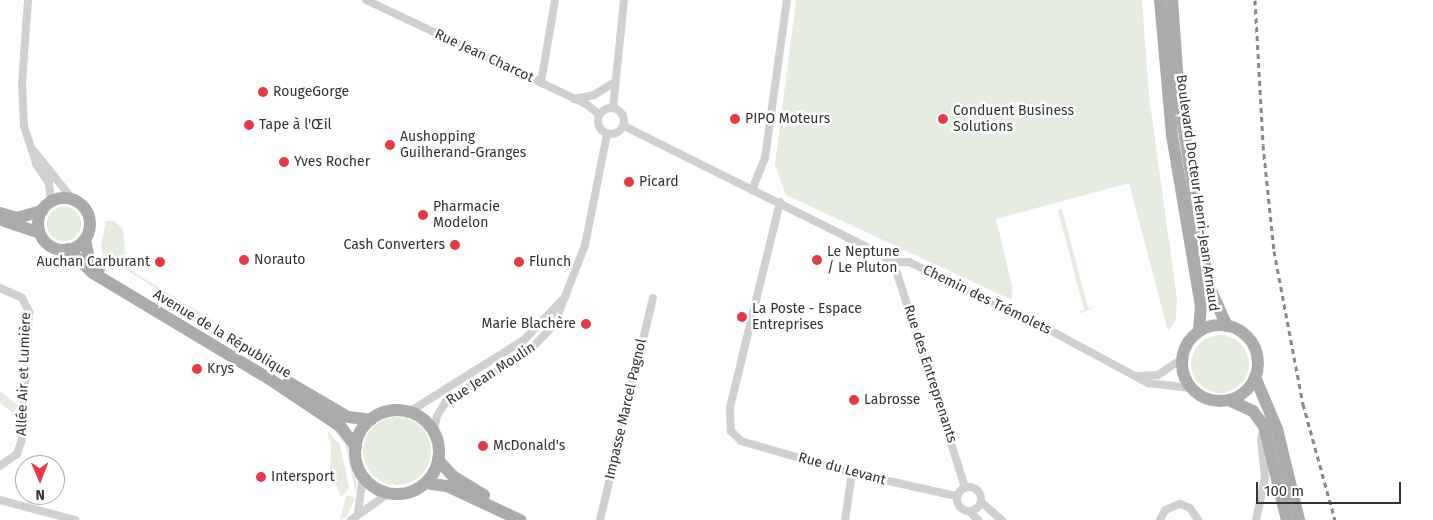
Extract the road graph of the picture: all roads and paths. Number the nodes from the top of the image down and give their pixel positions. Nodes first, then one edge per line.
1 (28, 0) edge
2 (366, 0) edge
3 (555, 0) edge
4 (624, 0) edge
5 (786, 0) edge
6 (1160, 0) edge
7 (1172, 0) edge
8 (615, 82) junction
9 (541, 83) junction
10 (574, 98) junction
11 (613, 108) junction
12 (599, 114) junction
13 (624, 126) junction
14 (607, 134) junction
15 (33, 150) junction
16 (752, 190) junction
17 (73, 200) junction
18 (780, 202) junction
19 (46, 206) junction
20 (0, 213) edge
21 (0, 218) edge
22 (40, 233) junction
23 (85, 239) junction
24 (68, 249) junction
25 (890, 262) junction
26 (0, 288) edge
27 (568, 293) junction
28 (653, 298) dead end
29 (1227, 326) junction
30 (1199, 331) junction
31 (1182, 360) junction
32 (1134, 376) junction
33 (1255, 377) junction
34 (1191, 388) junction
35 (1229, 400) junction
36 (409, 412) junction
37 (371, 420) junction
38 (1264, 426) junction
39 (434, 431) junction
40 (356, 447) junction
41 (438, 460) junction
42 (0, 466) edge
43 (852, 473) junction
44 (363, 475) junction
45 (425, 483) junction
46 (965, 488) junction
47 (389, 492) junction
48 (957, 496) junction
49 (0, 500) edge
50 (981, 502) junction
51 (969, 511) junction
52 (358, 512) junction
53 (506, 512) junction
54 (1258, 519) edge
55 (75, 520) edge
56 (351, 520) edge
57 (520, 520) edge
58 (600, 520) edge
59 (845, 520) edge
60 (978, 520) edge
61 (1002, 520) edge
62 (1160, 520) edge
63 (1198, 520) edge
64 (1287, 520) edge
65 (1298, 520) edge

1 - 15 street
2 - 9 street, Rue Jean Charcot
3 - 9 street
4 - 8 street
5 - 16 street
6 - 30 main road, Boulevard Docteur Henri-Jean Arnaud
7 - 29 main road, Boulevard Docteur Henri-Jean Arnaud
8 - 10 street
8 - 11 street
9 - 10 street, Rue Jean Charcot
10 - 12 street, Rue Jean Charcot
11 - 12 street
11 - 13 street
12 - 14 street
13 - 14 street
13 - 16 street
14 - 27 street, Rue Jean Moulin
15 - 17 street
15 - 19 street
16 - 18 street
17 - 19 main road
17 - 23 main road
18 - 25 street
18 - 43 street, Rue du Levant
19 - 20 main road
19 - 22 main road
21 - 22 main road
22 - 24 main road
23 - 24 main road
23 - 37 main road, Avenue de la République
24 - 40 main road, Avenue de la République
25 - 32 street, Chemin des Trémolets
25 - 46 street, Rue des Entreprenants
26 - 42 street, Allée Air et Lumière
27 - 36 street, Rue Jean Moulin
27 - 39 street, Rue Jean Moulin
28 - 58 street, Impasse Marcel Pagnol
29 - 30 main road
29 - 33 main road
30 - 31 main road
31 - 32 street, Chemin des Trémolets
31 - 34 main road
32 - 34 street, Chemin des Trémolets
33 - 35 main road
33 - 65 main road
34 - 35 main road
35 - 38 main road
36 - 37 main road
36 - 39 main road
37 - 40 main road
38 - 54 street
38 - 64 main road
39 - 41 main road
40 - 44 main road
41 - 45 main road
41 - 53 main road
43 - 48 street, Rue du Levant
43 - 59 street
44 - 47 main road
44 - 52 street
45 - 47 main road
45 - 53 main road
46 - 48 street
46 - 50 street
47 - 52 street
48 - 51 street
49 - 55 street
50 - 51 street
50 - 61 street
51 - 60 street
52 - 56 street
53 - 57 main road
62 - 63 street

